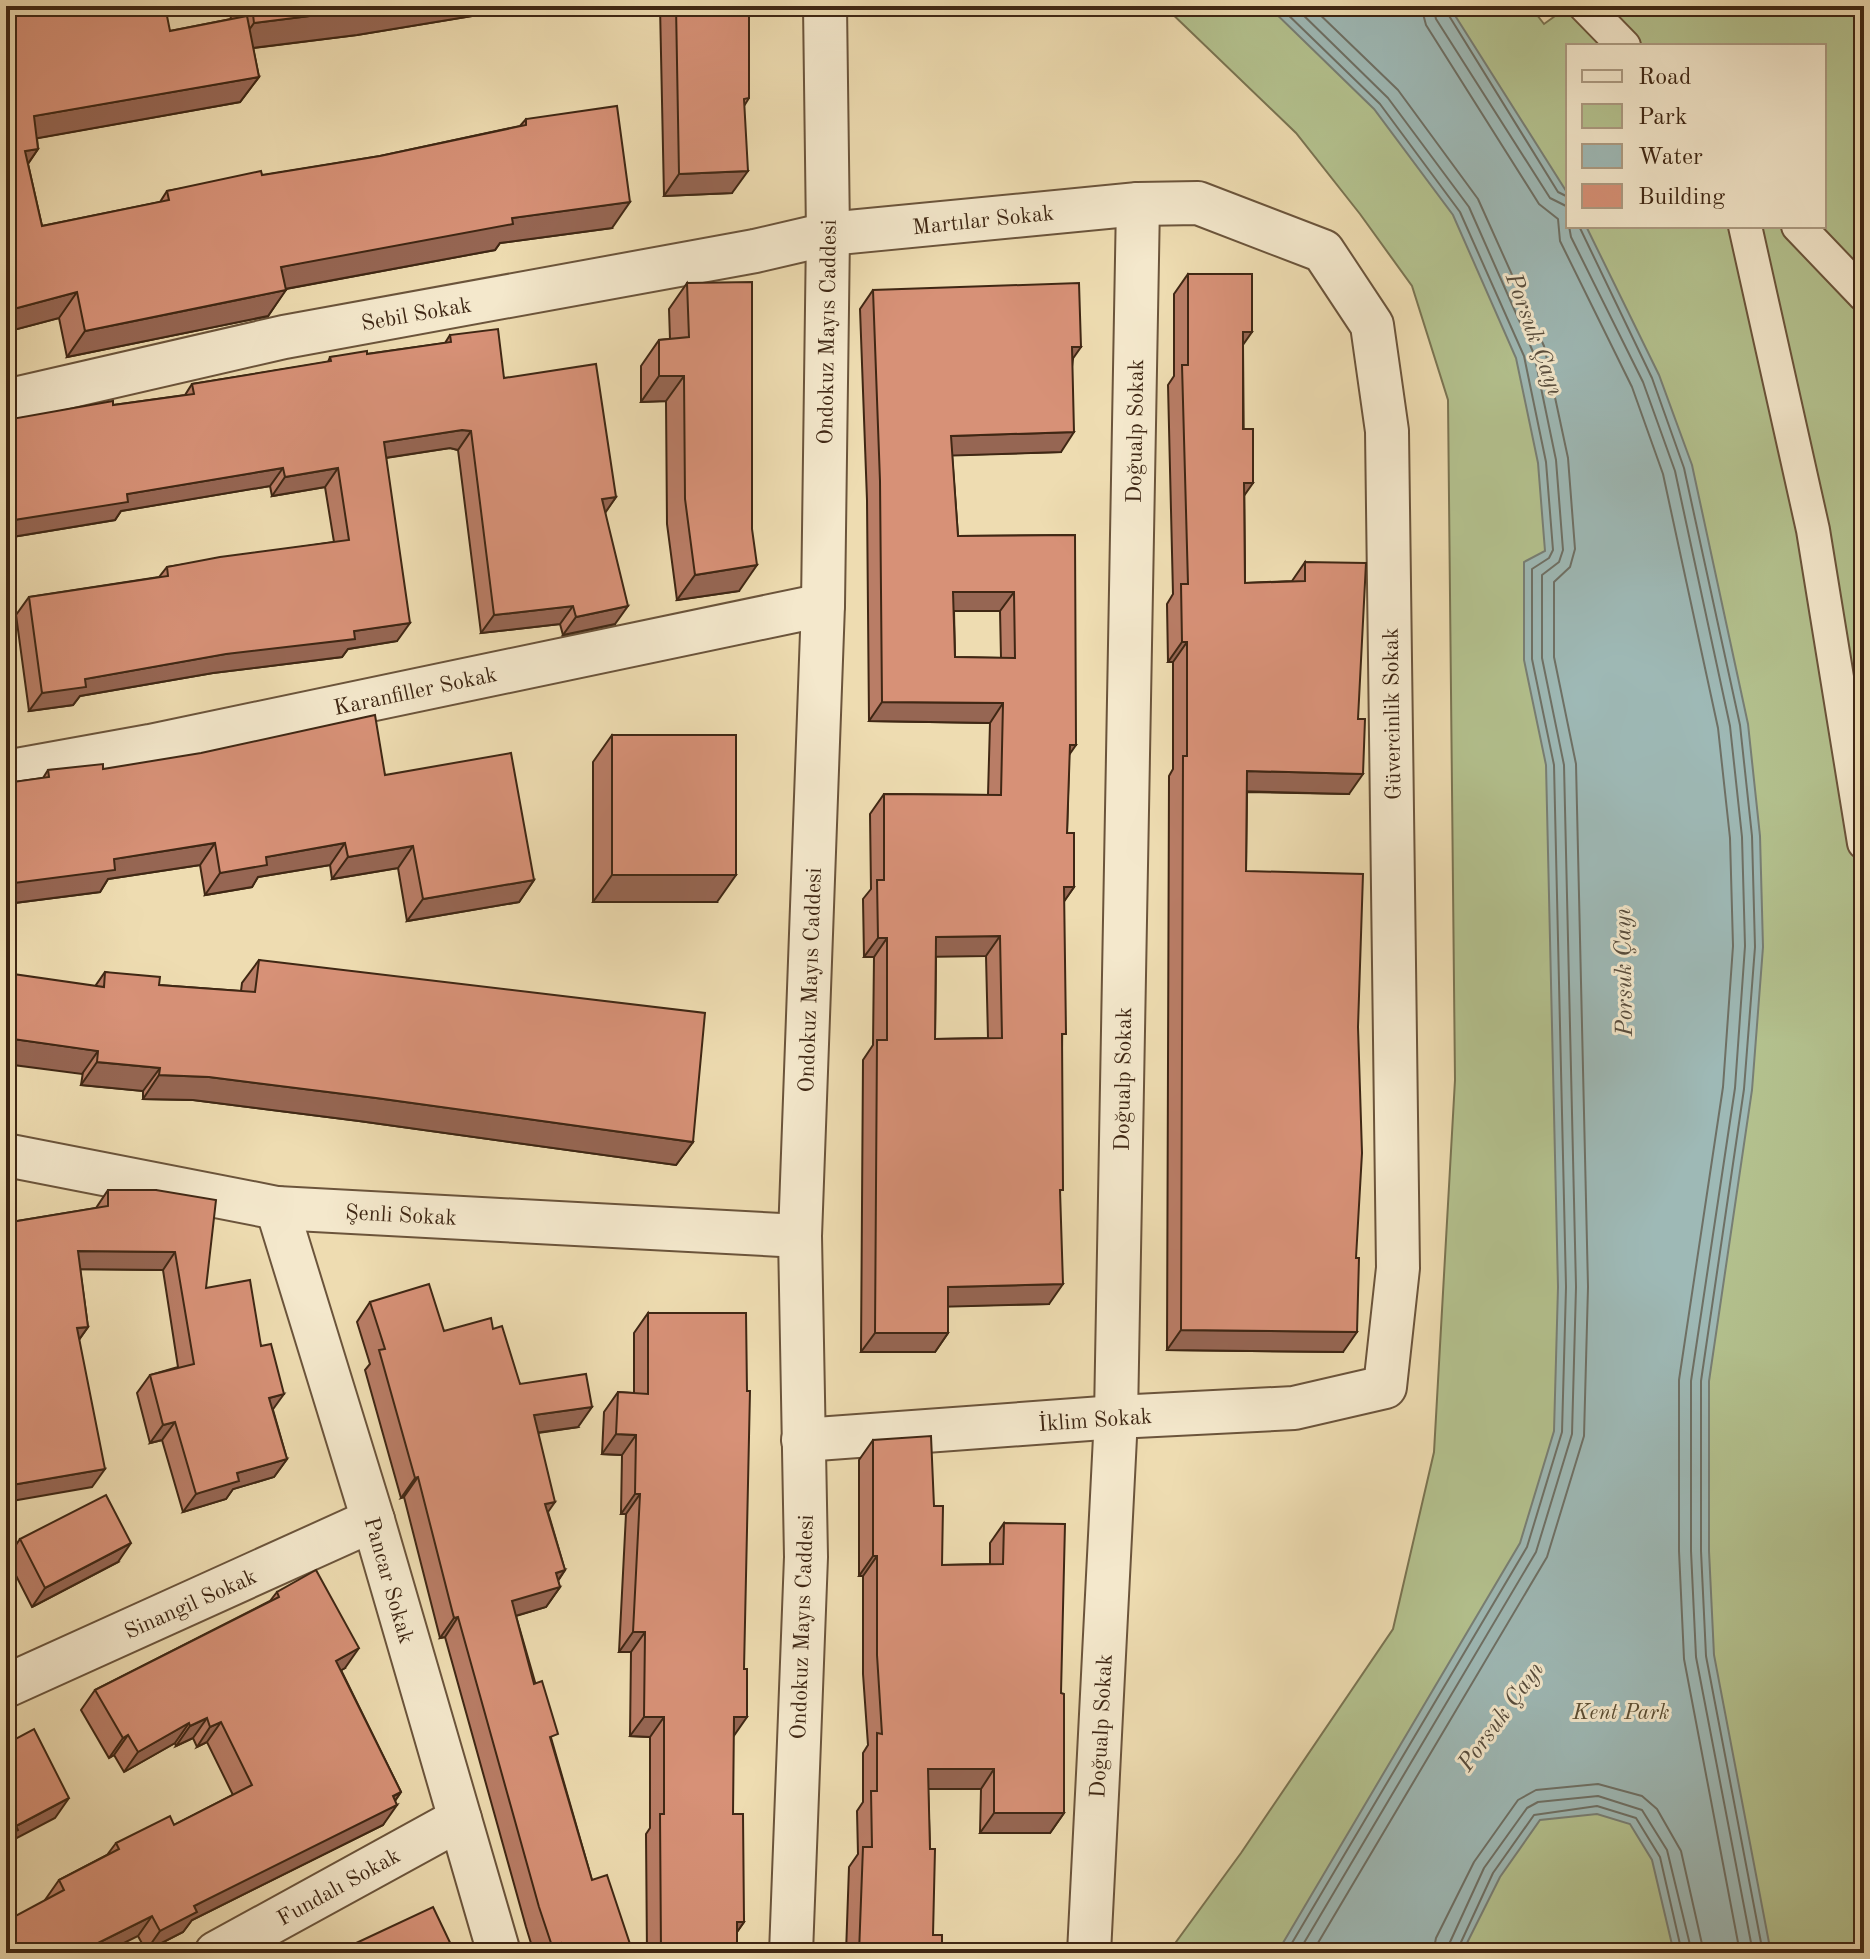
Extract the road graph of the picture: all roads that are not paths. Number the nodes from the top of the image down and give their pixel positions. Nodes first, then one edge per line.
1 (825, 6) edge
2 (1585, 6) edge
3 (1622, 44) edge
4 (1138, 204) junction
5 (1745, 228) edge
6 (1800, 228) edge
7 (828, 234) junction
8 (1864, 295) edge
9 (6, 401) edge
10 (823, 605) junction
11 (6, 772) edge
12 (1864, 843) edge
13 (6, 1155) edge
14 (277, 1208) junction
15 (800, 1236) junction
16 (1385, 1387) joint
17 (1116, 1417) junction
18 (803, 1440) junction
19 (373, 1520) junction
20 (6, 1686) edge
21 (460, 1819) junction
22 (216, 1953) edge
23 (499, 1953) edge
24 (791, 1953) edge
25 (1089, 1953) edge

1 - 7 street, Ondokuz Mayıs Caddesi
2 - 3 street
4 - 7 street, Martılar Sokak
4 - 16 street, Güvercinlik Sokak
4 - 17 street, Doğualp Sokak
5 - 12 street
6 - 8 street
7 - 9 street, Sebil Sokak
7 - 10 street, Ondokuz Mayıs Caddesi
10 - 11 street, Karanfiller Sokak
10 - 15 street, Ondokuz Mayıs Caddesi
13 - 14 street, Şenli Sokak
14 - 15 street, Şenli Sokak
14 - 19 street, Pancar Sokak
15 - 18 street, Ondokuz Mayıs Caddesi
16 - 17 street, İklim Sokak
17 - 18 street, İklim Sokak
17 - 25 street, Doğualp Sokak
18 - 24 street, Ondokuz Mayıs Caddesi
19 - 20 street, Sinangil Sokak
19 - 21 street, Pancar Sokak
21 - 22 street, Fundalı Sokak
21 - 23 street, Pancar Sokak

